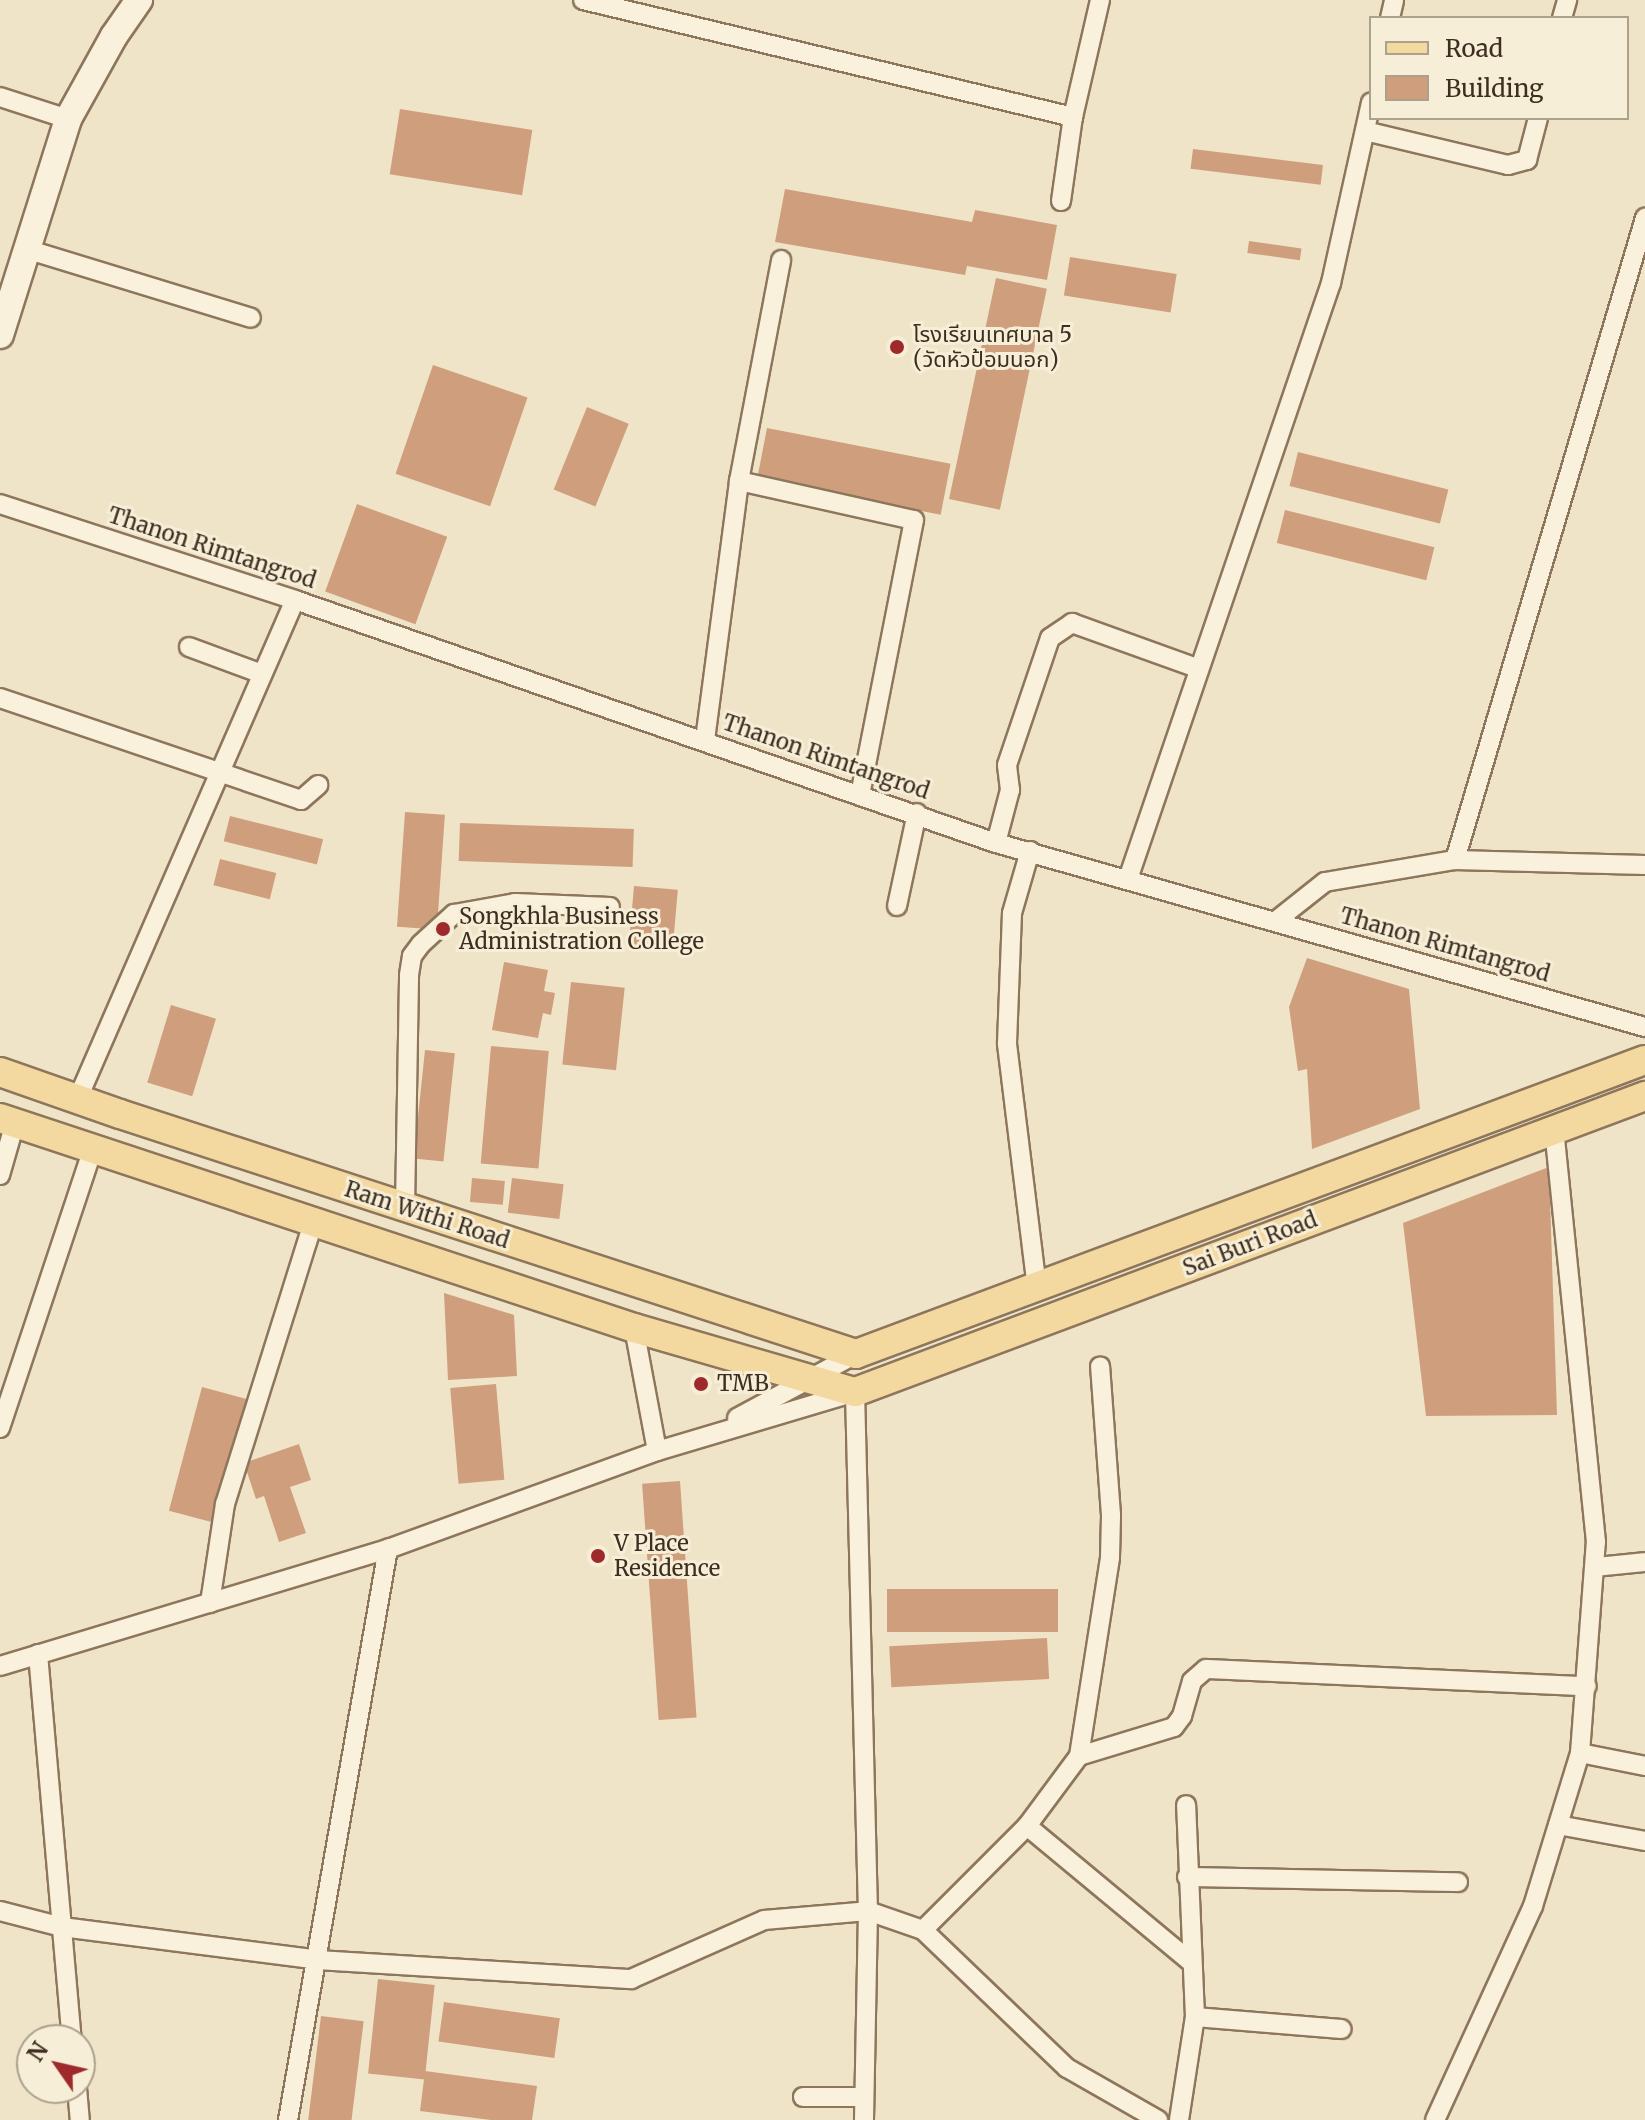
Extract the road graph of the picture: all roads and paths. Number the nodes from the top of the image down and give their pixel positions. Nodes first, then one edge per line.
1 (139, 0) edge
2 (583, 0) edge
3 (1100, 0) edge
4 (0, 97) edge
5 (1369, 112) edge
6 (1073, 117) junction
7 (68, 119) junction
8 (1537, 120) edge
9 (1365, 131) junction
10 (1061, 201) dead end
11 (1645, 218) edge
12 (26, 249) junction
13 (781, 260) dead end
14 (251, 318) dead end
15 (0, 335) edge
16 (739, 481) junction
17 (0, 504) edge
18 (295, 600) junction
19 (189, 647) dead end
20 (1197, 668) junction
21 (262, 674) junction
22 (0, 698) edge
23 (705, 740) junction
24 (220, 773) junction
25 (318, 785) dead end
26 (860, 796) junction
27 (917, 813) junction
28 (996, 843) junction
29 (1030, 851) junction
30 (1455, 860) junction
31 (1645, 865) edge
32 (1128, 879) junction
33 (897, 906) dead end
34 (610, 907) dead end
35 (1277, 920) junction
36 (1645, 1027) edge
37 (1645, 1060) edge
38 (0, 1072) edge
39 (1645, 1096) edge
40 (78, 1098) junction
41 (8, 1120) edge
42 (1554, 1130) junction
43 (93, 1148) junction
44 (0, 1175) edge
45 (405, 1208) junction
46 (314, 1220) junction
47 (1037, 1287) junction
48 (634, 1328) junction
49 (856, 1354) junction
50 (1100, 1366) dead end
51 (810, 1379) junction
52 (855, 1392) junction
53 (0, 1428) edge
54 (703, 1437) junction
55 (657, 1451) junction
56 (388, 1549) junction
57 (1645, 1562) edge
58 (1596, 1567) junction
59 (210, 1603) junction
60 (38, 1654) junction
61 (0, 1666) edge
62 (1587, 1686) junction
63 (1580, 1753) junction
64 (1079, 1756) junction
65 (1645, 1766) edge
66 (1186, 1805) dead end
67 (1558, 1825) junction
68 (1027, 1826) junction
69 (1645, 1841) edge
70 (1187, 1877) junction
71 (1458, 1882) dead end
72 (0, 1911) edge
73 (868, 1911) junction
74 (62, 1927) junction
75 (923, 1930) junction
76 (318, 1960) junction
77 (1192, 1963) junction
78 (1195, 2017) junction
79 (71, 2024) edge
80 (1342, 2029) dead end
81 (803, 2097) dead end
82 (864, 2097) junction
83 (288, 2120) edge
84 (864, 2120) edge
85 (1158, 2120) edge
86 (1179, 2120) edge
87 (1435, 2120) edge

1 - 7 main road
2 - 6 street
3 - 6 street
4 - 7 street
5 - 9 street
6 - 10 street
7 - 12 main road
8 - 9 street
9 - 20 street
11 - 30 street
12 - 14 street
12 - 15 main road
13 - 16 street
16 - 23 street
16 - 26 street
17 - 18 street, Thanon Rimtangrod
18 - 21 street
18 - 23 street, Thanon Rimtangrod
19 - 21 street
20 - 28 street
20 - 32 street
21 - 24 street
22 - 24 street
23 - 26 street, Thanon Rimtangrod
24 - 25 street
24 - 40 street
26 - 27 street, Thanon Rimtangrod
27 - 28 street, Thanon Rimtangrod
27 - 33 street
28 - 29 street, Thanon Rimtangrod
29 - 32 street, Thanon Rimtangrod
29 - 47 street
30 - 31 street
30 - 35 street
32 - 35 street, Thanon Rimtangrod
34 - 45 street
35 - 36 street, Thanon Rimtangrod
37 - 47 main road, Sai Buri Road
38 - 40 main road, Ram Withi Road
39 - 42 main road, Sai Buri Road
40 - 45 main road, Ram Withi Road
41 - 43 main road, Ram Withi Road
41 - 44 street
42 - 52 main road, Sai Buri Road
42 - 58 street
43 - 46 main road, Ram Withi Road
43 - 53 street
45 - 49 main road, Ram Withi Road
46 - 48 main road, Ram Withi Road
46 - 59 street
47 - 49 main road, Sai Buri Road
48 - 51 main road, Ram Withi Road
48 - 55 street
49 - 51 street
49 - 52 main road
50 - 64 street
51 - 52 main road, Ram Withi Road
51 - 54 street
52 - 54 street
52 - 73 street
54 - 55 street
55 - 56 street
56 - 59 street
56 - 76 street
57 - 58 street
58 - 62 street
59 - 60 street
60 - 61 street
60 - 74 street
62 - 63 street
62 - 64 street
63 - 65 street
63 - 67 street
64 - 68 street
66 - 70 street
67 - 69 street
67 - 87 street
68 - 75 street
68 - 77 street
70 - 71 street
70 - 77 street
72 - 74 street
73 - 75 street
73 - 76 street
73 - 82 street
74 - 76 street
74 - 79 street
75 - 85 street
76 - 83 street
77 - 78 street
78 - 80 street
78 - 86 street
81 - 82 street
82 - 84 street

